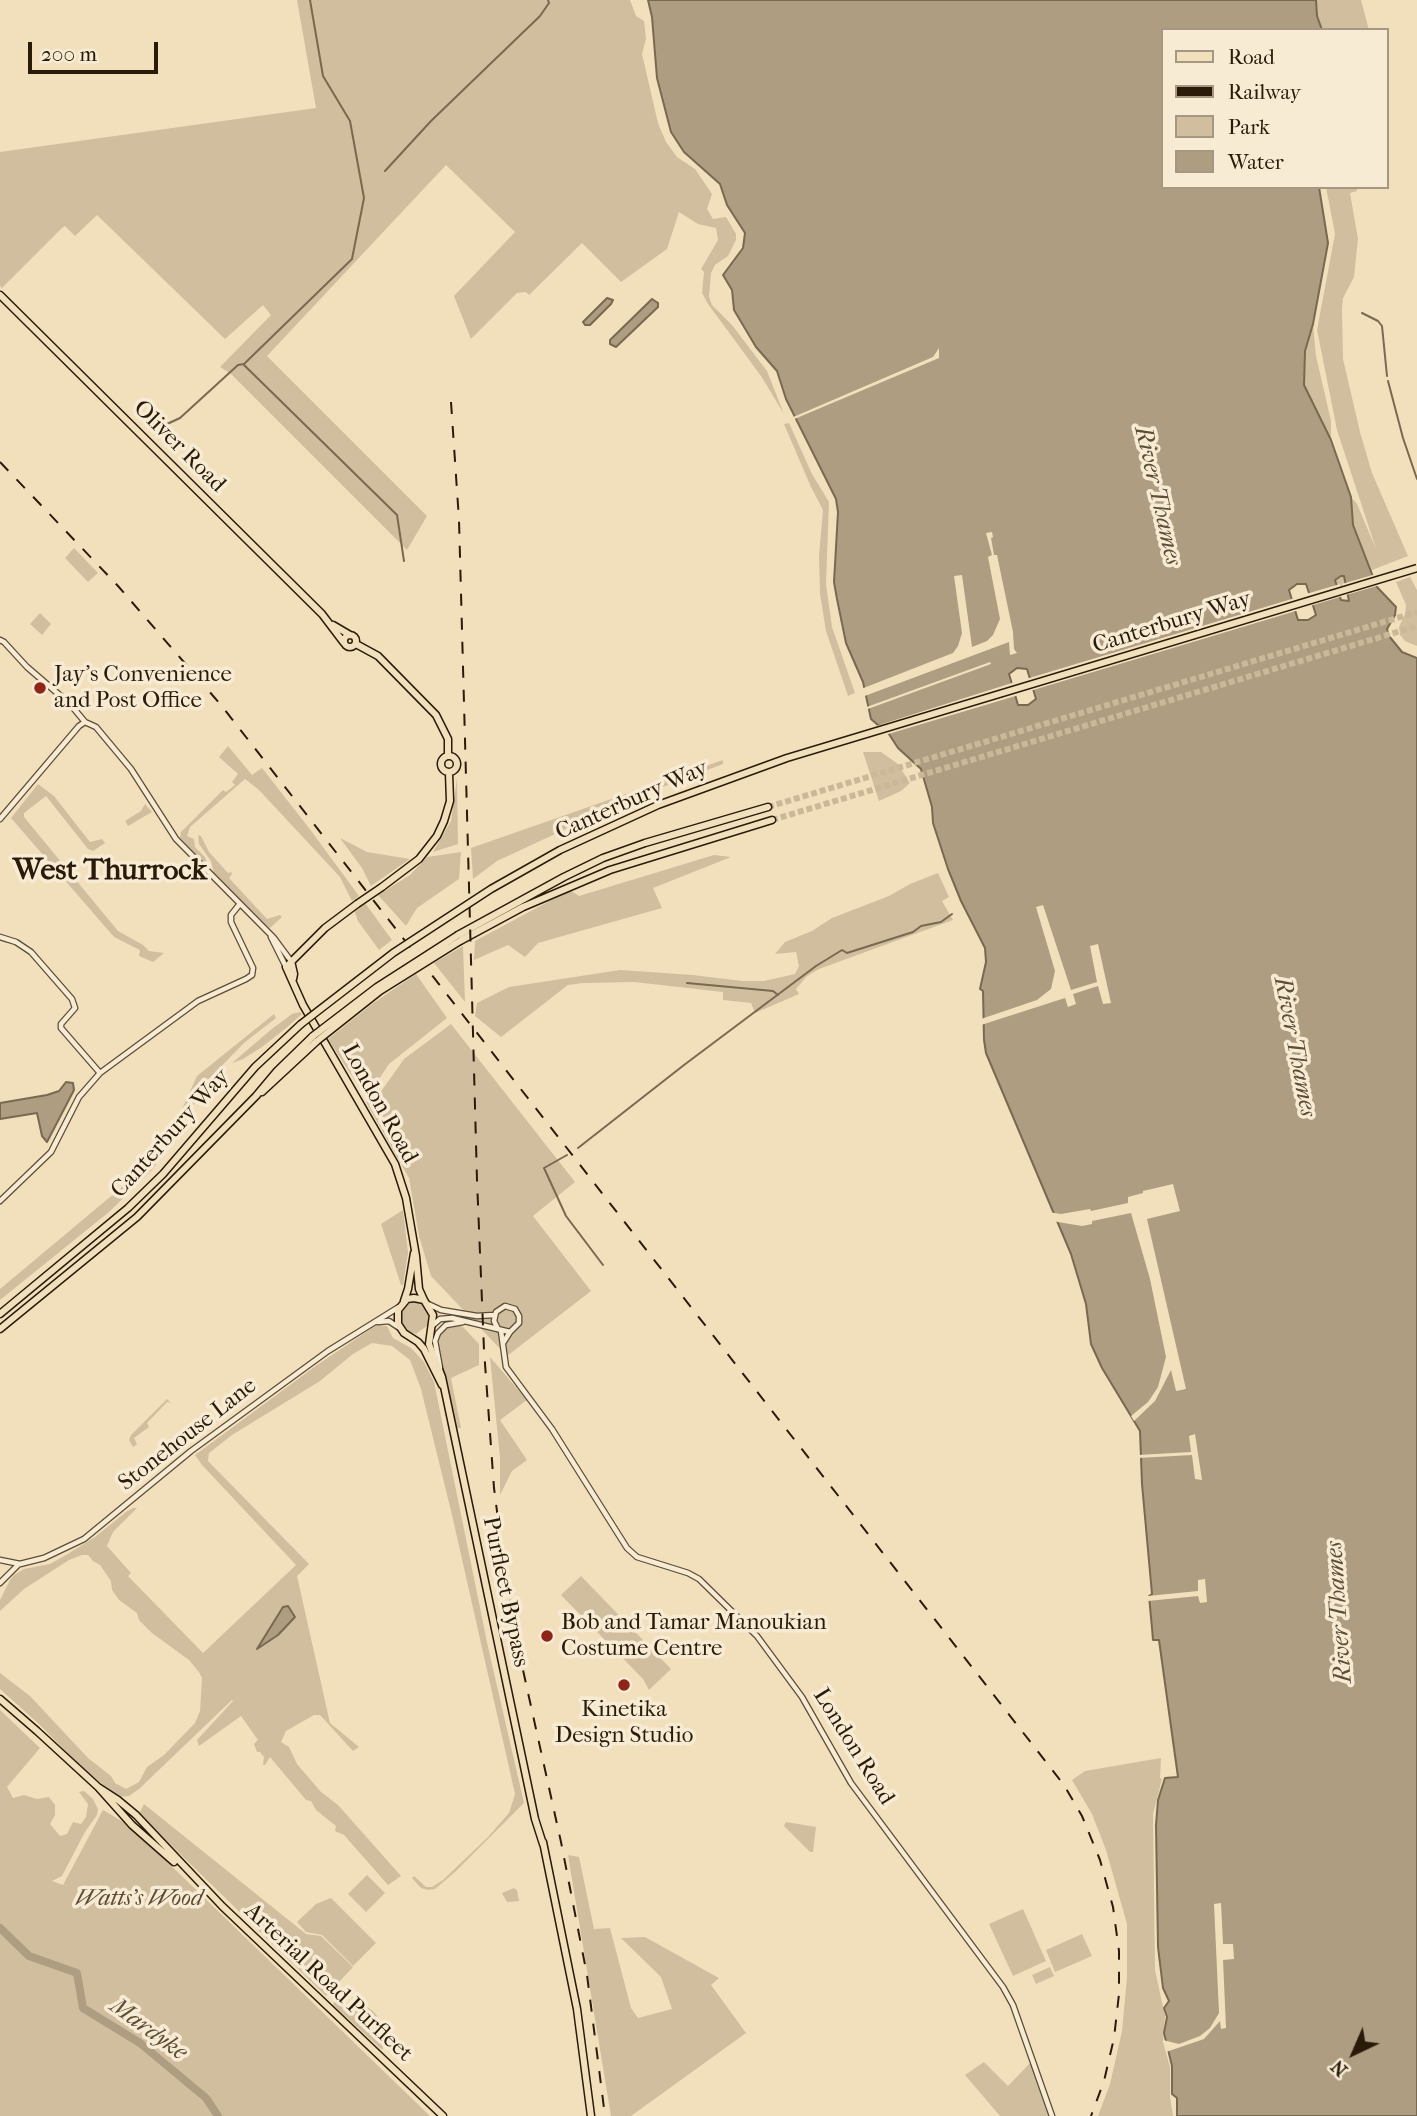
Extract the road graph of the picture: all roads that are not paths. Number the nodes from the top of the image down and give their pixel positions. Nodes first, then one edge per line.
1 (0, 295) edge
2 (1417, 568) edge
3 (333, 625) junction
4 (350, 635) junction
5 (0, 640) edge
6 (344, 643) junction
7 (356, 644) junction
8 (85, 722) junction
9 (448, 756) junction
10 (449, 773) junction
11 (768, 807) tunnel mouth
12 (0, 819) edge
13 (772, 820) tunnel mouth
14 (239, 905) junction
15 (479, 927) junction
16 (0, 937) edge
17 (288, 964) junction
18 (100, 1073) junction
19 (0, 1200) edge
20 (414, 1253) junction
21 (426, 1302) junction
22 (402, 1304) junction
23 (0, 1314) edge
24 (494, 1315) junction
25 (471, 1323) junction
26 (374, 1324) junction
27 (433, 1327) junction
28 (500, 1330) junction
29 (0, 1331) edge
30 (401, 1331) junction
31 (510, 1332) junction
32 (410, 1338) junction
33 (503, 1344) junction
34 (439, 1370) junction
35 (442, 1385) junction
36 (1, 1561) edge
37 (20, 1564) junction
38 (7, 1575) junction
39 (0, 1583) edge
40 (0, 1699) edge
41 (443, 2116) edge
42 (591, 2116) edge
43 (1052, 2116) edge

1 - 3 main road, Oliver Road
2 - 23 main road, Canterbury Way, bridge
3 - 4 main road, Oliver Road
3 - 6 main road, Oliver Road
4 - 6 main road
4 - 7 main road
5 - 8 street, London Road
6 - 7 main road
7 - 9 main road
8 - 12 street
8 - 14 street, London Road
9 - 10 main road
9 - 10 main road
10 - 17 main road, bridge
11 - 15 main road, Canterbury Way
13 - 15 main road, Canterbury Way
14 - 17 street, London Road
14 - 18 street
15 - 29 main road, Canterbury Way, bridge
16 - 18 street
17 - 20 main road, London Road
18 - 19 street
20 - 21 main road, London Road
20 - 22 main road, London Road
21 - 22 main road
21 - 24 street
21 - 27 main road
22 - 26 street, Stonehouse Lane
22 - 30 main road
24 - 28 street
24 - 31 street
25 - 27 street
25 - 28 street
25 - 34 street
26 - 30 street
26 - 37 street, Stonehouse Lane
27 - 32 main road
27 - 34 main road, Purfleet Bypass
28 - 31 street
28 - 33 street, London Road
30 - 32 main road
31 - 33 street
32 - 35 main road, Purfleet Bypass
33 - 43 street, London Road
34 - 35 main road, Purfleet Bypass
35 - 42 main road, Purfleet Bypass
36 - 37 street, Stonehouse Lane
36 - 38 street, Stonehouse Lane
37 - 38 street, Stonehouse Lane
38 - 39 street, Stonehouse Lane
40 - 41 main road, Arterial Road Purfleet

